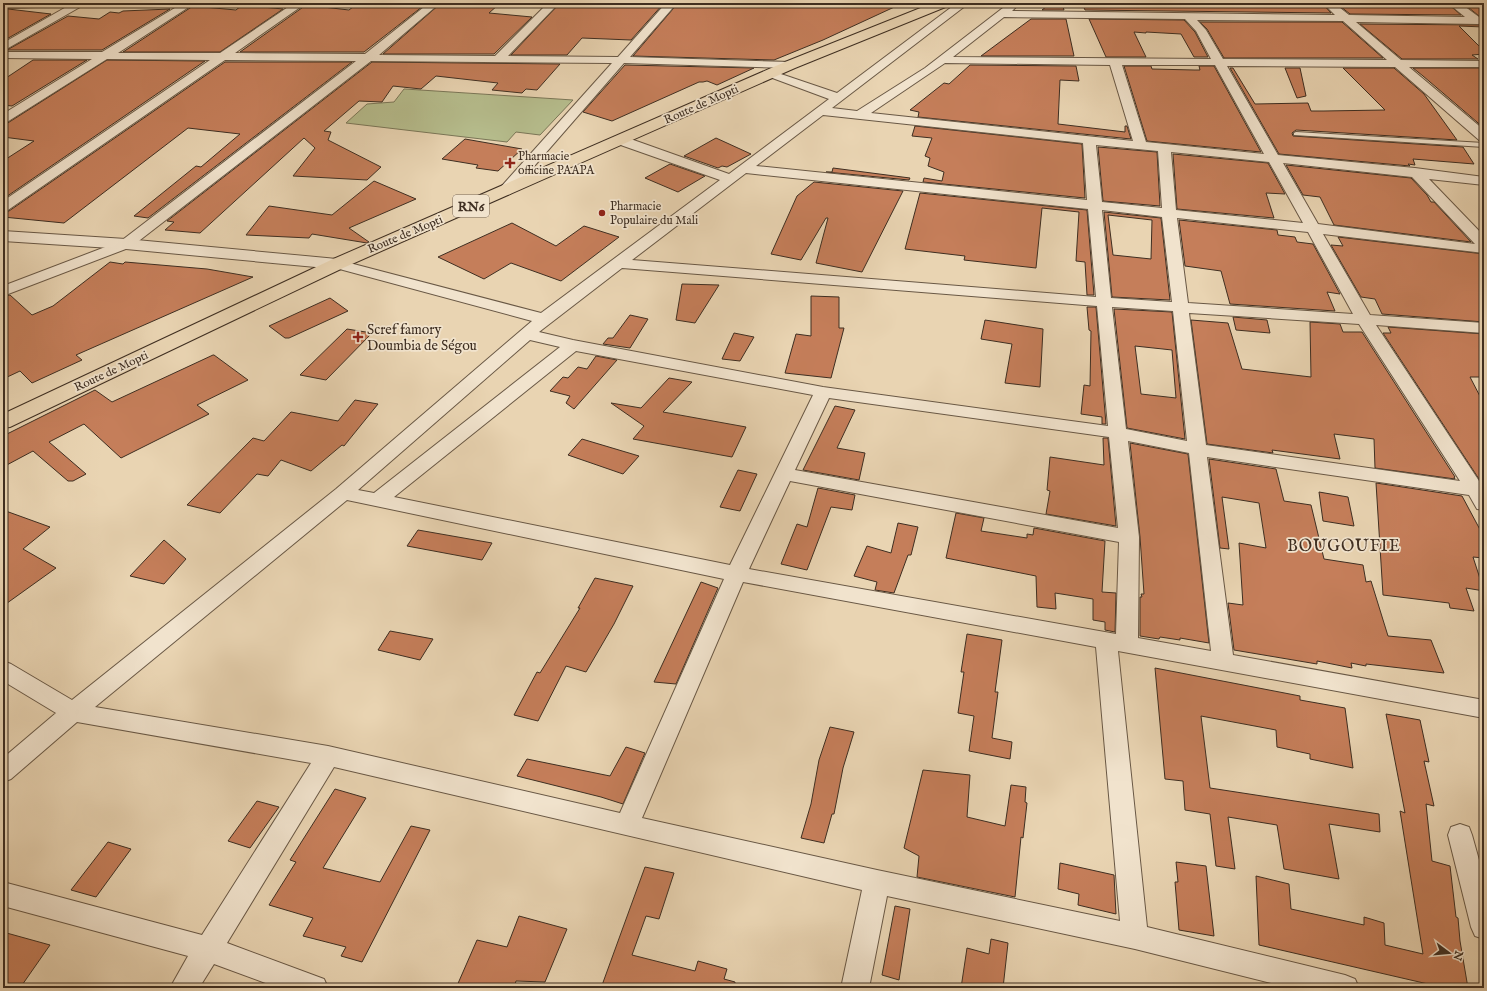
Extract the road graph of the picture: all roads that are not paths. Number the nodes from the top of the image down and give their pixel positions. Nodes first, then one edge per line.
1 (82, 3) edge
2 (92, 3) edge
3 (190, 3) edge
4 (301, 3) edge
5 (435, 3) edge
6 (554, 3) edge
7 (672, 3) edge
8 (944, 3) edge
9 (964, 3) edge
10 (1016, 3) edge
11 (1328, 3) edge
12 (1453, 3) edge
13 (3, 5) edge
14 (1003, 14) junction
15 (1189, 17) junction
16 (1345, 18) junction
17 (1481, 22) edge
18 (3, 48) edge
19 (3, 55) edge
20 (106, 55) junction
21 (223, 57) junction
22 (368, 58) junction
23 (498, 59) junction
24 (623, 60) junction
25 (943, 60) junction
26 (1115, 62) junction
27 (1218, 62) junction
28 (1398, 64) junction
29 (1484, 64) edge
30 (790, 65) junction
31 (771, 74) junction
32 (839, 98) junction
33 (821, 111) junction
34 (860, 115) junction
35 (3, 119) edge
36 (1296, 134) dead end
37 (1484, 137) edge
38 (620, 140) junction
39 (1089, 141) junction
40 (1140, 144) junction
41 (1484, 145) edge
42 (1164, 148) junction
43 (1273, 158) junction
44 (1415, 172) junction
45 (738, 174) junction
46 (1484, 181) edge
47 (505, 191) junction
48 (1095, 206) junction
49 (3, 207) edge
50 (1169, 214) junction
51 (1312, 228) junction
52 (3, 236) edge
53 (126, 244) junction
54 (1484, 244) edge
55 (1484, 249) edge
56 (618, 263) junction
57 (337, 264) junction
58 (3, 291) edge
59 (1104, 302) junction
60 (1180, 307) junction
61 (544, 319) junction
62 (1364, 319) junction
63 (1484, 328) edge
64 (526, 334) junction
65 (573, 345) junction
66 (823, 392) junction
67 (3, 422) edge
68 (1118, 433) junction
69 (1196, 449) junction
70 (784, 474) junction
71 (343, 492) junction
72 (1481, 495) edge
73 (378, 500) junction
74 (1129, 537) junction
75 (736, 574) junction
76 (1116, 643) junction
77 (1222, 662) junction
78 (3, 670) edge
79 (1484, 709) edge
80 (73, 712) junction
81 (328, 756) junction
82 (3, 772) edge
83 (626, 825) junction
84 (1460, 835) dead end
85 (877, 882) junction
86 (3, 894) edge
87 (1484, 927) edge
88 (1135, 937) junction
89 (209, 949) junction
90 (184, 988) edge
91 (314, 988) edge
92 (855, 988) edge
93 (1345, 988) edge

1 - 2 street
1 - 13 street
1 - 18 street
3 - 20 street
4 - 21 street
5 - 22 street
6 - 23 street
7 - 24 street
8 - 30 highway, Route de Mopti / RN6
9 - 32 street
10 - 14 street
11 - 16 street
12 - 17 street
14 - 15 street
14 - 25 street
15 - 16 street
15 - 27 street
16 - 17 street
16 - 28 street
19 - 20 street
20 - 21 street
20 - 35 street
21 - 22 street
21 - 49 street
22 - 23 street
22 - 53 street
23 - 24 street
24 - 30 street
24 - 47 street
25 - 26 street
25 - 34 street
26 - 27 street
26 - 40 street
27 - 28 street
27 - 43 street
28 - 29 street
28 - 37 street
30 - 31 highway, Route de Mopti / RN6
31 - 32 street
31 - 38 highway, Route de Mopti / RN6
32 - 33 street
33 - 34 street
33 - 45 street
34 - 39 street
36 - 41 lane
38 - 45 street
38 - 47 highway, Route de Mopti / RN6
39 - 40 street
39 - 48 street
40 - 42 street
42 - 43 street
42 - 50 street
43 - 44 street
43 - 51 street
44 - 46 street
44 - 54 street
45 - 48 street
45 - 56 street
47 - 57 highway, Route de Mopti / RN6
48 - 50 street
48 - 59 street
50 - 51 street
50 - 60 street
51 - 55 street
51 - 62 street
52 - 53 street
53 - 57 street
53 - 58 street
56 - 59 street
56 - 61 street
57 - 61 street
57 - 67 highway, Route de Mopti / RN6
59 - 60 street
59 - 68 street
60 - 62 street
60 - 69 street
61 - 64 street
62 - 63 street
62 - 72 street
64 - 65 street
64 - 71 street
65 - 66 street
65 - 73 street
66 - 68 street
66 - 70 street
68 - 69 street
68 - 74 street
69 - 72 street
69 - 77 street
70 - 74 street
70 - 75 street
71 - 73 street
71 - 80 street
73 - 75 street
74 - 76 street
75 - 76 street
75 - 83 street
76 - 77 street
76 - 88 street
77 - 79 street
78 - 80 street
80 - 81 street
80 - 82 street
81 - 83 street
81 - 89 street
83 - 85 street
84 - 87 street
85 - 88 street
85 - 92 street
86 - 89 street
88 - 93 street
89 - 90 street
89 - 91 street

